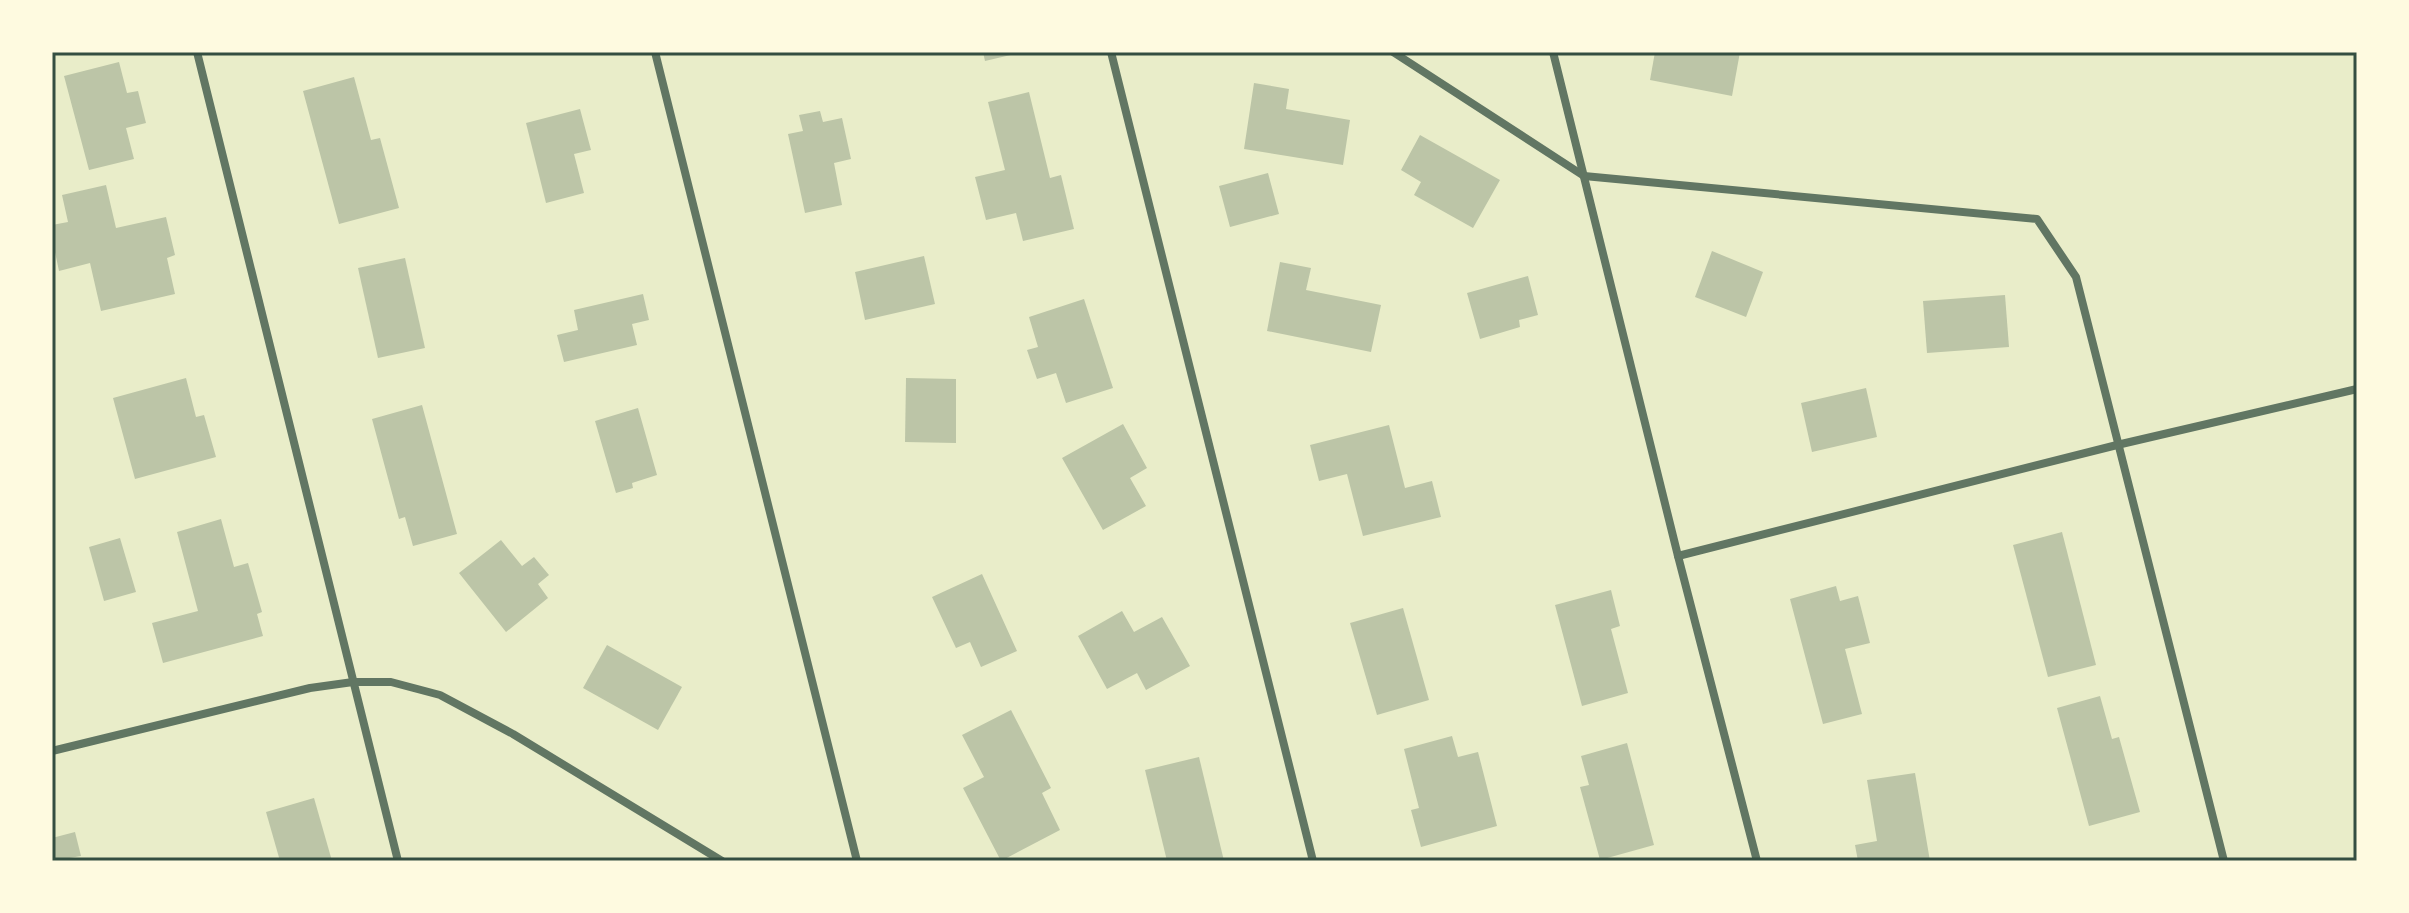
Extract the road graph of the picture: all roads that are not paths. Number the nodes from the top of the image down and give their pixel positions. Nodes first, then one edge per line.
1 (197, 52) edge
2 (655, 52) edge
3 (1111, 52) edge
4 (1393, 52) edge
5 (1553, 52) edge
6 (1584, 176) junction
7 (2357, 389) edge
8 (2117, 445) junction
9 (1678, 556) junction
10 (353, 682) junction
11 (52, 751) edge
12 (398, 861) edge
13 (722, 861) edge
14 (857, 861) edge
15 (1313, 861) edge
16 (1757, 861) edge
17 (2224, 861) edge

1 - 10 street
2 - 14 street
3 - 15 street
4 - 6 street
5 - 6 street
6 - 8 street
6 - 9 street
7 - 8 street
8 - 9 street
8 - 17 street
9 - 16 street
10 - 11 street
10 - 12 street
10 - 13 street

